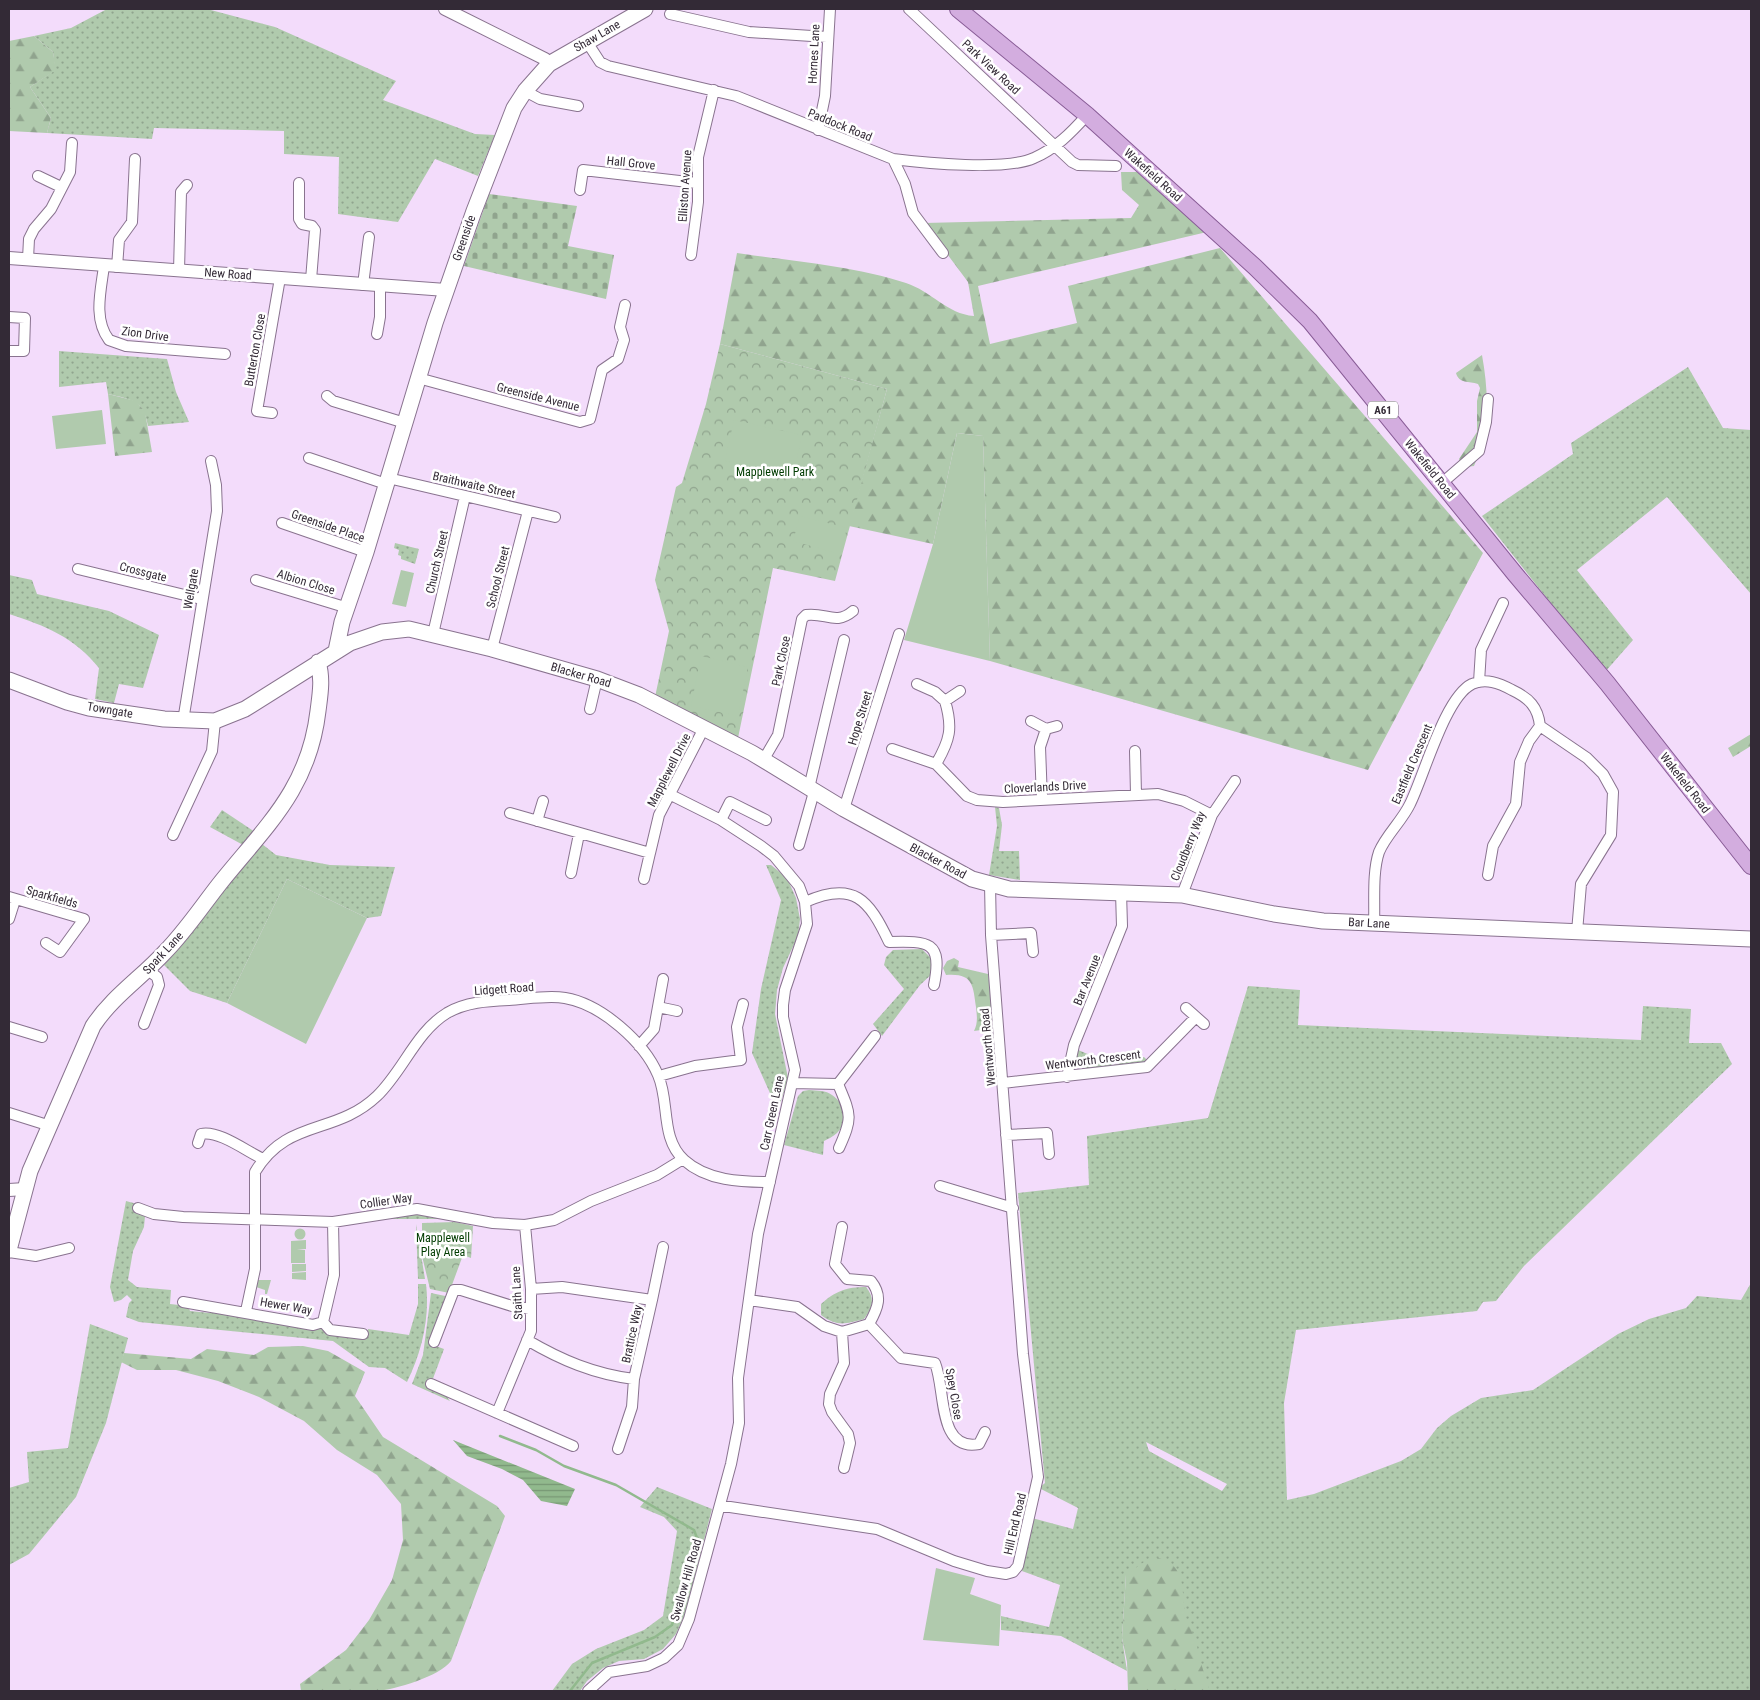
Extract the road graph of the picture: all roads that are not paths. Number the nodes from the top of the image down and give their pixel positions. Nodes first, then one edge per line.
1 (445, 9) edge
2 (645, 9) edge
3 (830, 9) edge
4 (908, 9) edge
5 (958, 9) edge
6 (670, 14) dead end
7 (827, 37) junction
8 (587, 42) junction
9 (549, 64) junction
10 (714, 90) junction
11 (525, 91) junction
12 (578, 106) dead end
13 (1087, 115) junction
14 (818, 130) junction
15 (72, 143) dead end
16 (1056, 145) junction
17 (135, 159) dead end
18 (893, 159) junction
19 (1116, 166) dead end
20 (38, 176) dead end
21 (300, 183) dead end
22 (697, 183) junction
23 (187, 185) dead end
24 (62, 187) junction
25 (580, 190) dead end
26 (369, 237) dead end
27 (943, 253) dead end
28 (691, 255) dead end
29 (9, 258) edge
30 (28, 259) junction
31 (110, 266) junction
32 (178, 270) junction
33 (280, 278) junction
34 (311, 280) junction
35 (363, 285) junction
36 (380, 286) junction
37 (446, 290) junction
38 (625, 305) dead end
39 (9, 317) edge
40 (377, 334) dead end
41 (9, 350) edge
42 (225, 354) dead end
43 (418, 378) junction
44 (327, 396) dead end
45 (1488, 398) dead end
46 (272, 412) dead end
47 (405, 423) junction
48 (309, 458) dead end
49 (211, 461) dead end
50 (387, 481) junction
51 (1442, 483) junction
52 (465, 496) junction
53 (528, 511) junction
54 (555, 517) dead end
55 (282, 523) dead end
56 (366, 552) junction
57 (78, 569) dead end
58 (256, 580) dead end
59 (201, 599) junction
60 (1503, 603) dead end
61 (347, 610) junction
62 (853, 611) dead end
63 (433, 634) junction
64 (899, 634) dead end
65 (359, 638) junction
66 (844, 640) dead end
67 (492, 649) junction
68 (336, 651) junction
69 (318, 662) junction
70 (597, 679) junction
71 (9, 680) edge
72 (1479, 682) junction
73 (917, 684) dead end
74 (960, 691) dead end
75 (945, 701) junction
76 (590, 709) dead end
77 (183, 721) junction
78 (215, 721) junction
79 (1031, 721) dead end
80 (1057, 726) dead end
81 (1540, 726) junction
82 (704, 728) junction
83 (1046, 729) junction
84 (892, 749) dead end
85 (1135, 750) dead end
86 (764, 759) junction
87 (936, 764) junction
88 (1235, 781) dead end
89 (812, 790) junction
90 (669, 794) junction
91 (1136, 794) junction
92 (1042, 800) junction
93 (543, 801) dead end
94 (844, 809) junction
95 (510, 813) dead end
96 (1212, 815) junction
97 (721, 820) junction
98 (766, 820) dead end
99 (537, 821) junction
100 (173, 834) dead end
101 (579, 834) junction
102 (799, 845) dead end
103 (650, 853) junction
104 (1751, 866) edge
105 (571, 872) dead end
106 (1488, 875) dead end
107 (644, 879) dead end
108 (990, 884) junction
109 (1121, 892) junction
110 (1182, 895) junction
111 (12, 898) edge
112 (805, 902) junction
113 (9, 919) edge
114 (1374, 924) junction
115 (1577, 932) junction
116 (991, 935) junction
117 (1751, 939) edge
118 (46, 943) dead end
119 (1033, 952) dead end
120 (148, 970) junction
121 (663, 979) dead end
122 (934, 986) dead end
123 (743, 1004) dead end
124 (658, 1007) junction
125 (1186, 1008) dead end
126 (677, 1011) dead end
127 (144, 1024) dead end
128 (9, 1027) edge
129 (875, 1036) dead end
130 (42, 1037) dead end
131 (639, 1046) junction
132 (659, 1076) junction
133 (1067, 1077) junction
134 (792, 1083) junction
135 (1003, 1083) junction
136 (838, 1084) junction
137 (9, 1113) edge
138 (49, 1124) junction
139 (1006, 1136) junction
140 (198, 1143) dead end
141 (839, 1148) dead end
142 (1049, 1154) dead end
143 (263, 1159) junction
144 (683, 1159) junction
145 (770, 1182) junction
146 (940, 1186) dead end
147 (25, 1189) junction
148 (9, 1190) edge
149 (138, 1208) dead end
150 (1013, 1208) junction
151 (255, 1221) junction
152 (333, 1222) junction
153 (525, 1225) junction
154 (842, 1227) dead end
155 (663, 1246) dead end
156 (69, 1248) dead end
157 (9, 1251) edge
158 (531, 1289) junction
159 (652, 1300) junction
160 (749, 1300) junction
161 (182, 1302) dead end
162 (531, 1309) junction
163 (246, 1311) junction
164 (323, 1322) junction
165 (869, 1324) junction
166 (842, 1332) junction
167 (363, 1334) dead end
168 (527, 1340) junction
169 (434, 1342) dead end
170 (634, 1379) junction
171 (431, 1384) dead end
172 (498, 1413) junction
173 (986, 1432) dead end
174 (573, 1446) dead end
175 (618, 1449) dead end
176 (844, 1468) dead end
177 (720, 1508) junction
178 (588, 1691) edge

1 - 9 street
2 - 8 main road, Shaw Lane
3 - 7 street, Hornes Lane
4 - 16 street, Park View Road
5 - 13 main road, Wakefield Road / A61
6 - 7 street
7 - 14 street, Hornes Lane
8 - 9 main road, Shaw Lane
8 - 10 street, Paddock Road
9 - 11 main road, Greenside
10 - 14 street, Paddock Road
10 - 22 street, Elliston Avenue
11 - 12 street
11 - 37 main road, Greenside
13 - 16 street, Paddock Road
13 - 51 main road, Wakefield Road / A61
14 - 18 street, Paddock Road
15 - 24 street
16 - 18 street, Paddock Road
16 - 19 street, Park View Road
17 - 31 street, Zion Drive
18 - 27 street
20 - 24 street
21 - 34 street
22 - 25 street, Hall Grove
22 - 28 street, Elliston Avenue
23 - 32 street
24 - 30 street
26 - 35 street
29 - 30 street, New Road
30 - 31 street, New Road
31 - 32 street, New Road
31 - 42 street, Zion Drive
32 - 33 street, New Road
33 - 34 street, New Road
33 - 46 street, Butterton Close
34 - 35 street, New Road
35 - 36 street, New Road
36 - 37 street, New Road
36 - 40 street
37 - 43 main road, Greenside
38 - 43 street, Greenside Avenue
39 - 41 street
43 - 47 main road, Greenside
44 - 47 street
45 - 51 street
47 - 50 main road, Greenside
48 - 50 street
49 - 59 street, Wellgate
50 - 52 street, Braithwaite Street
50 - 56 main road, Greenside
51 - 104 main road, Wakefield Road / A61
52 - 53 street, Braithwaite Street
52 - 63 street, Church Street
53 - 54 street, Braithwaite Street
53 - 67 street, School Street
55 - 56 street, Greenside Place
56 - 61 main road, Greenside
57 - 59 street, Crossgate
58 - 61 street, Albion Close
59 - 77 street, Wellgate
60 - 72 street
61 - 65 main road
61 - 68 main road, Greenside
62 - 86 street, Park Close
63 - 65 main road, Blacker Road
63 - 67 main road, Blacker Road
64 - 94 street, Hope Street
65 - 68 main road, Blacker Road
66 - 89 street
67 - 70 main road, Blacker Road
68 - 69 main road, Towngate
69 - 78 main road, Towngate
69 - 120 main road, Spark Lane
70 - 76 street
70 - 82 main road, Blacker Road
71 - 77 main road, Towngate
72 - 81 street
72 - 114 street, Eastfield Crescent
73 - 75 street
74 - 75 street
75 - 87 street
77 - 78 main road, Towngate
78 - 100 street
79 - 83 street
80 - 83 street
81 - 106 street
81 - 115 street
82 - 86 main road, Blacker Road
82 - 90 street, Mapplewell Drive
83 - 92 street
84 - 87 street, Cloverlands Drive
85 - 91 street
86 - 89 main road, Blacker Road
87 - 92 street, Cloverlands Drive
88 - 96 street, Cloudberry Way
89 - 94 main road, Blacker Road
89 - 102 street
90 - 97 street, Carr Green Lane
90 - 103 street, Mapplewell Drive
91 - 92 street, Cloverlands Drive
91 - 96 street, Cloverlands Drive
93 - 99 street
94 - 108 main road, Blacker Road
95 - 99 street
96 - 110 street, Cloudberry Way
97 - 98 street
97 - 112 street, Carr Green Lane
99 - 101 street
101 - 103 street
101 - 105 street
103 - 107 street, Mapplewell Drive
108 - 109 main road, Bar Lane
108 - 116 street, Wentworth Road
109 - 110 main road, Bar Lane
109 - 133 street, Bar Avenue
110 - 114 main road, Bar Lane
111 - 113 street, Sparkfields
111 - 118 street, Sparkfields
112 - 122 street
112 - 134 street, Carr Green Lane
114 - 115 main road, Bar Lane
115 - 117 main road, Bar Lane
116 - 119 street
116 - 135 street, Wentworth Road
120 - 127 street
120 - 138 main road, Spark Lane
121 - 124 street
123 - 132 street
124 - 126 street
124 - 131 street
125 - 133 street, Wentworth Crescent
128 - 130 street
129 - 136 street
131 - 132 street, Lidgett Road
131 - 143 street, Lidgett Road
132 - 144 street, Lidgett Road
133 - 135 street, Wentworth Crescent
134 - 136 street
134 - 145 street, Carr Green Lane
135 - 139 street, Wentworth Road
136 - 141 street
137 - 138 street
138 - 147 main road, Spark Lane
139 - 142 street
139 - 150 street, Wentworth Road
140 - 143 street
143 - 151 street, Lidgett Road
144 - 145 street, Lidgett Road
144 - 153 street, Collier Way
145 - 160 street, Carr Green Lane
146 - 150 street
147 - 148 street
147 - 157 main road, Spark Lane
149 - 151 street, Collier Way
150 - 177 street, Hill End Road
151 - 152 street, Collier Way
151 - 163 street, Hewer Way
152 - 153 street, Collier Way
152 - 164 street, Hewer Way
153 - 158 street, Staith Lane
154 - 165 street
155 - 159 street
156 - 157 street
158 - 159 street, Brattice Way
158 - 162 street, Staith Lane
159 - 170 street, Brattice Way
160 - 166 street
160 - 177 street, Carr Green Lane
161 - 163 street, Hewer Way
162 - 168 street, Staith Lane
162 - 169 street
163 - 164 street, Hewer Way
164 - 167 street, Hewer Way
165 - 166 street
165 - 173 street, Spey Close
166 - 176 street
168 - 170 street, Brattice Way
168 - 172 street, Staith Lane
170 - 175 street
171 - 172 street
172 - 174 street
177 - 178 street, Swallow Hill Road

